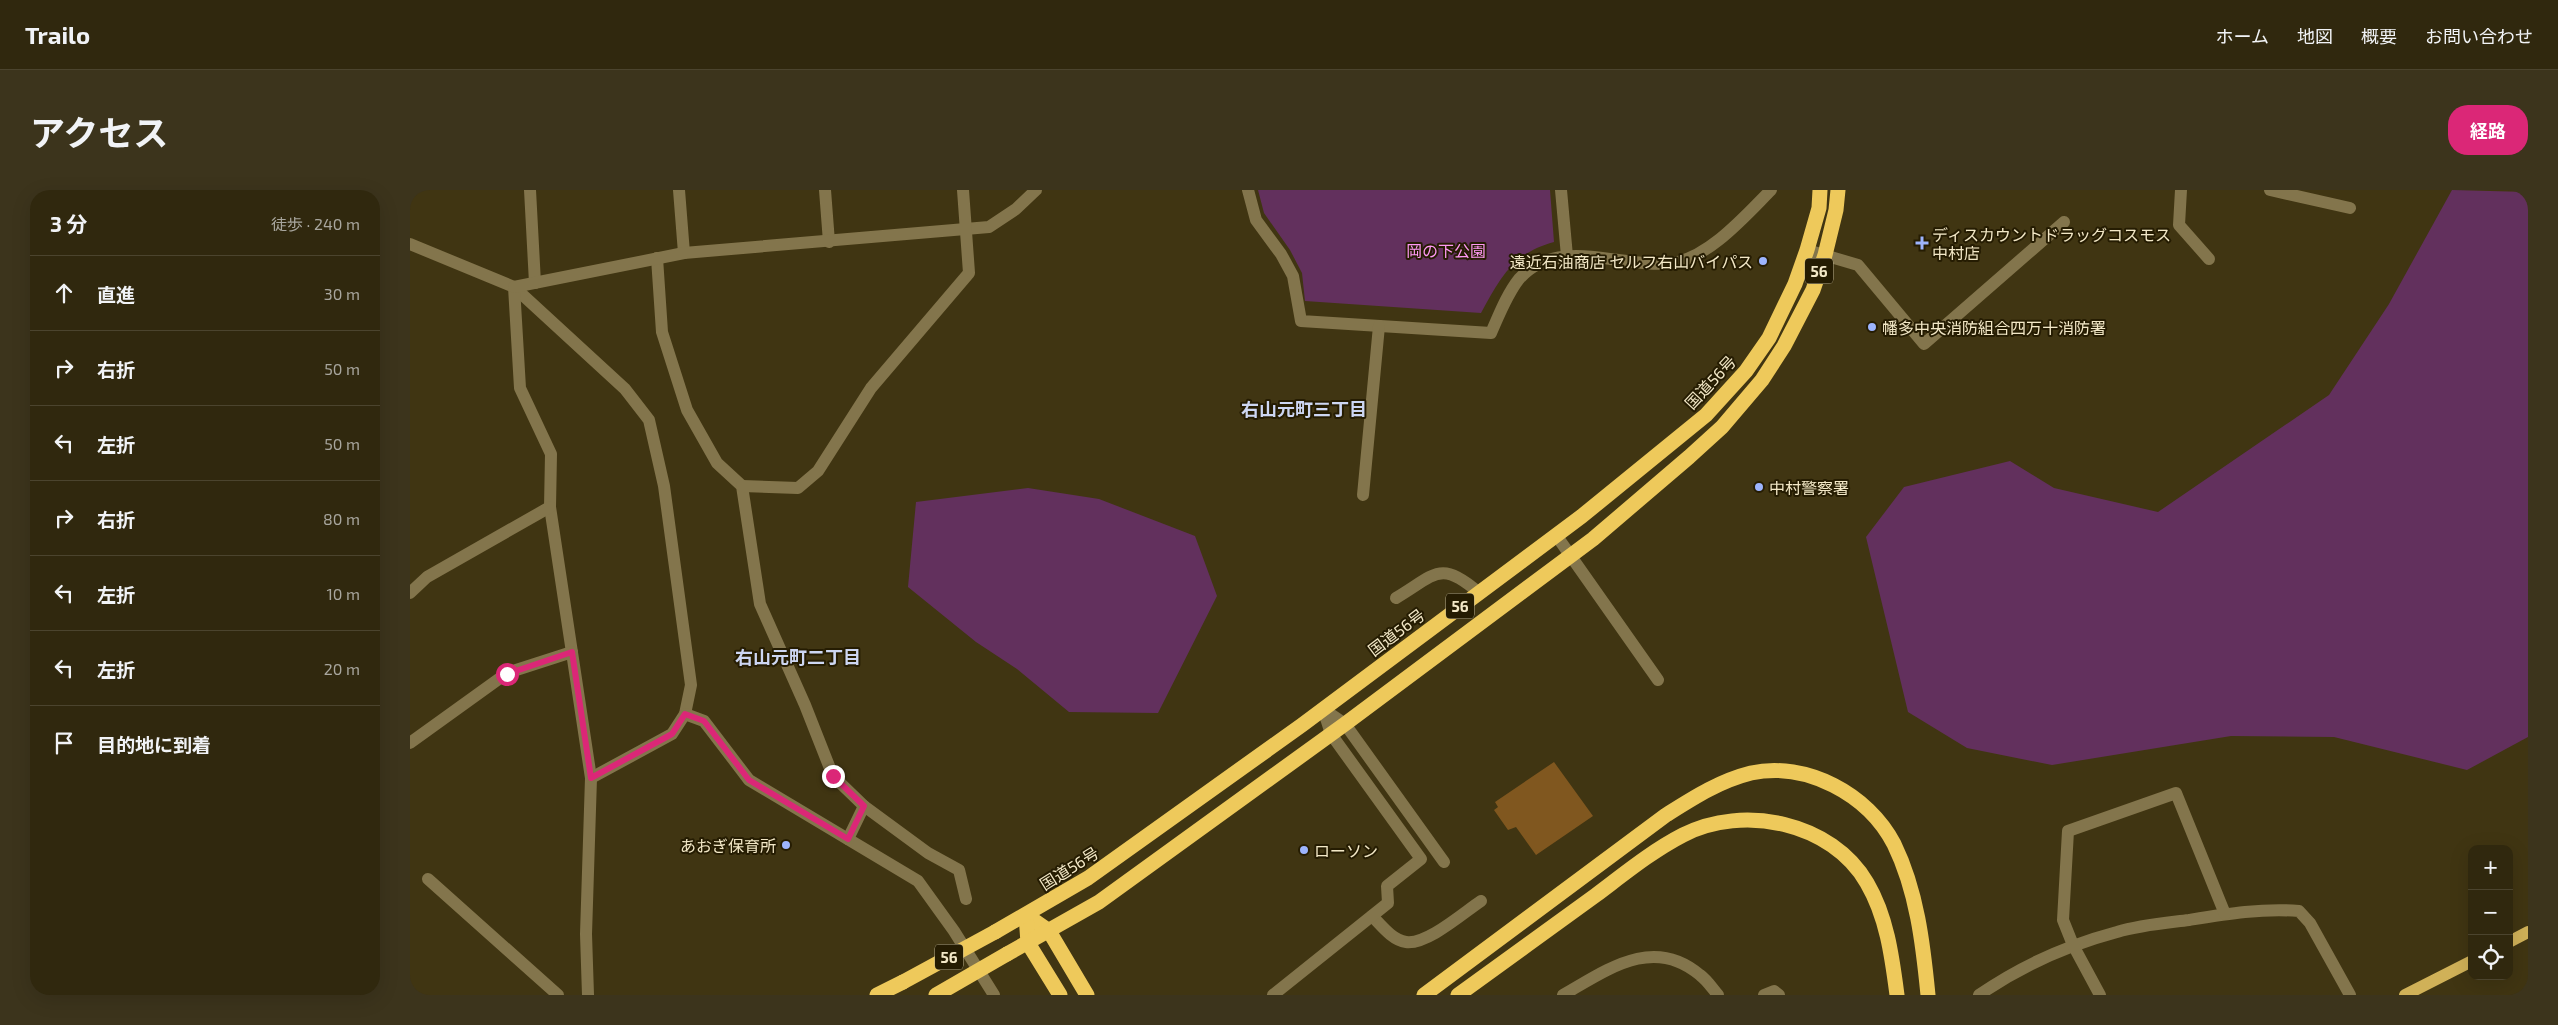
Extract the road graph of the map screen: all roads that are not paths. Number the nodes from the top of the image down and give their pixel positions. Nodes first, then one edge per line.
1 (530, 190) edge
2 (679, 190) edge
3 (825, 190) edge
4 (963, 190) edge
5 (1036, 190) edge
6 (1248, 190) edge
7 (1561, 190) edge
8 (1772, 190) edge
9 (1820, 190) edge
10 (1838, 190) edge
11 (2181, 190) edge
12 (2270, 190) edge
13 (2350, 208) dead end
14 (2064, 222) dead end
15 (966, 230) junction
16 (830, 242) junction
17 (410, 244) edge
18 (1807, 250) junction
19 (684, 253) junction
20 (1825, 255) junction
21 (1567, 256) junction
22 (657, 258) junction
23 (2209, 259) dead end
24 (535, 283) junction
25 (514, 287) junction
26 (1379, 326) junction
27 (742, 486) junction
28 (1363, 495) dead end
29 (550, 507) junction
30 (1556, 535) junction
31 (1571, 556) junction
32 (1478, 592) junction
33 (410, 593) edge
34 (1396, 598) dead end
35 (572, 652) junction
36 (1658, 680) dead end
37 (1323, 710) junction
38 (685, 714) junction
39 (1345, 724) junction
40 (1331, 734) junction
41 (410, 743) edge
42 (591, 778) junction
43 (864, 806) junction
44 (848, 839) junction
45 (1444, 862) dead end
46 (428, 879) dead end
47 (966, 899) dead end
48 (1481, 901) dead end
49 (2225, 914) junction
50 (1026, 915) junction
51 (1372, 916) junction
52 (1049, 931) junction
53 (2528, 932) edge
54 (2513, 940) edge
55 (1028, 943) junction
56 (2073, 945) junction
57 (2468, 963) edge
58 (558, 995) edge
59 (588, 995) edge
60 (877, 995) edge
61 (936, 995) edge
62 (994, 995) edge
63 (1060, 995) edge
64 (1087, 995) edge
65 (1273, 995) edge
66 (1424, 995) edge
67 (1458, 995) edge
68 (1563, 995) edge
69 (1718, 995) edge
70 (1764, 995) edge
71 (1779, 995) edge
72 (1897, 995) edge
73 (1928, 995) edge
74 (1979, 995) edge
75 (2100, 995) edge
76 (2350, 995) edge
77 (2405, 995) edge

1 - 24 street
2 - 19 street
3 - 16 street
4 - 15 street
5 - 15 street
6 - 26 street
7 - 21 street
8 - 21 street
9 - 18 highway, 国道56号 / 56
10 - 20 highway, 56
11 - 23 street
12 - 13 street
14 - 20 street
15 - 16 street
15 - 27 street
16 - 19 street
17 - 25 street
18 - 20 street
18 - 30 highway, 国道56号 / 56
19 - 22 street
20 - 31 highway, 56
21 - 26 street
22 - 24 street
22 - 27 street
24 - 25 street
25 - 29 street
25 - 38 street
26 - 28 street
27 - 43 street
29 - 33 street
29 - 35 street
30 - 31 street
30 - 32 highway, 国道56号 / 56
31 - 36 street
31 - 39 highway, 56
32 - 34 street
32 - 37 highway, 国道56号 / 56
35 - 41 street
35 - 42 street
37 - 39 street
37 - 40 street
37 - 50 highway, 国道56号 / 56
38 - 42 street
38 - 44 street
39 - 40 highway, 56
39 - 45 street
40 - 51 street
40 - 52 highway, 56
42 - 59 street
43 - 44 street
43 - 47 street
44 - 62 street
46 - 58 street
48 - 51 street
49 - 56 street
49 - 56 street
49 - 76 street
50 - 52 highway
50 - 55 highway
50 - 60 highway, 国道56号 / 56, bridge
51 - 65 street
52 - 55 highway, 56
52 - 64 highway
53 - 54 main road
55 - 61 highway, 56, bridge
55 - 63 highway
56 - 74 street
56 - 75 street
57 - 77 main road
66 - 73 highway
67 - 72 highway
68 - 69 street
70 - 71 street

